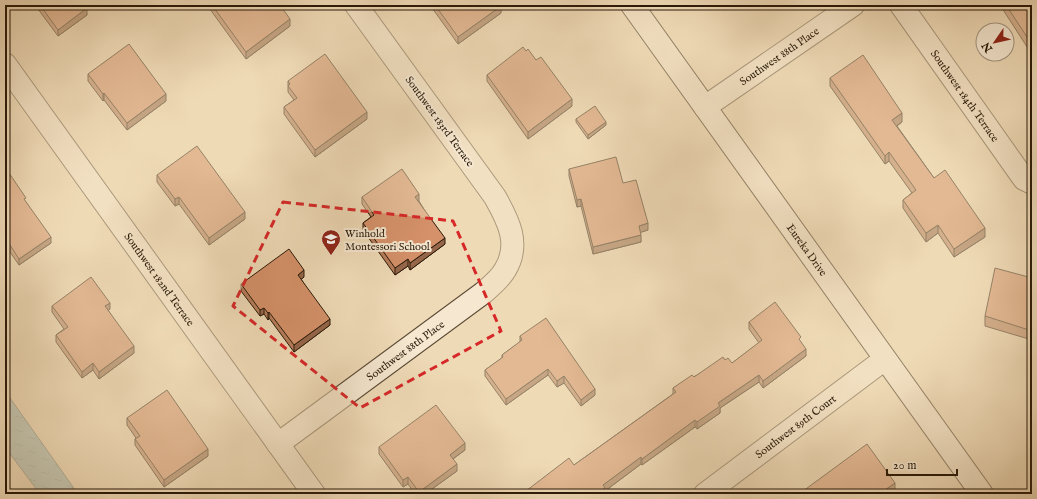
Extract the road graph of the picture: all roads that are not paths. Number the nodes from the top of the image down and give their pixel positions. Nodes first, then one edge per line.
1 (356, 5) edge
2 (632, 5) edge
3 (853, 5) edge
4 (901, 5) edge
5 (5, 64) edge
6 (705, 107) junction
7 (1032, 183) edge
8 (512, 242) joint
9 (885, 359) junction
10 (278, 444) junction
11 (314, 494) edge
12 (705, 494) edge
13 (982, 494) edge

1 - 8 street, Southwest 183rd Terrace
2 - 6 street, Eureka Drive
3 - 6 street, Southwest 88th Place
4 - 7 street, Southwest 184th Terrace
5 - 10 street, Southwest 182nd Terrace
6 - 9 street, Eureka Drive
8 - 10 street, Southwest 88th Place
9 - 12 street, Southwest 89th Court
9 - 13 street, Eureka Drive
10 - 11 street, Southwest 182nd Terrace

